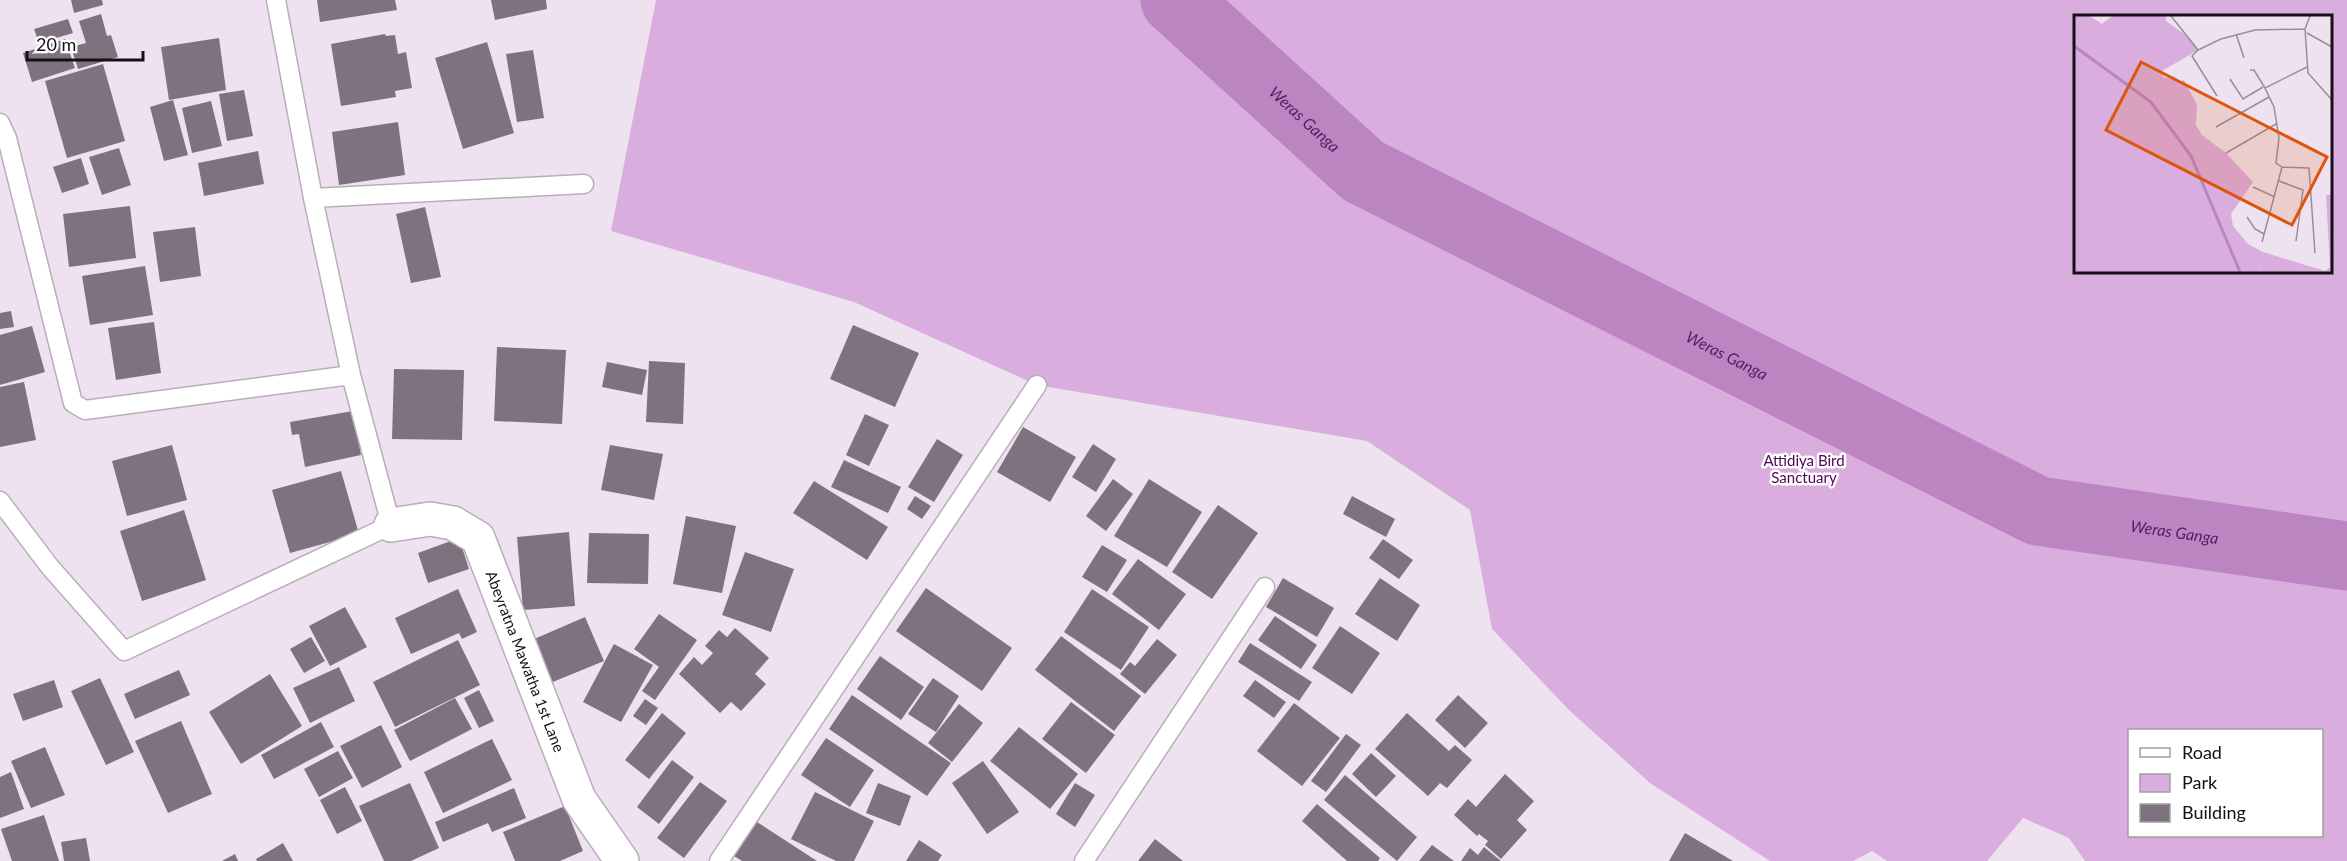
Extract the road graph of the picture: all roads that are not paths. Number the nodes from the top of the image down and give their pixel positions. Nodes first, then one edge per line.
1 (276, 0) edge
2 (0, 123) edge
3 (584, 184) dead end
4 (313, 198) junction
5 (351, 375) junction
6 (1037, 385) dead end
7 (0, 501) edge
8 (391, 525) junction
9 (1265, 587) dead end
10 (622, 861) edge
11 (719, 861) edge
12 (1084, 861) edge

1 - 4 lane
2 - 5 lane
3 - 4 lane
4 - 5 lane
5 - 8 lane
6 - 11 lane
7 - 8 lane
8 - 10 street, Abeyratna Mawatha 1st Lane
9 - 12 lane

